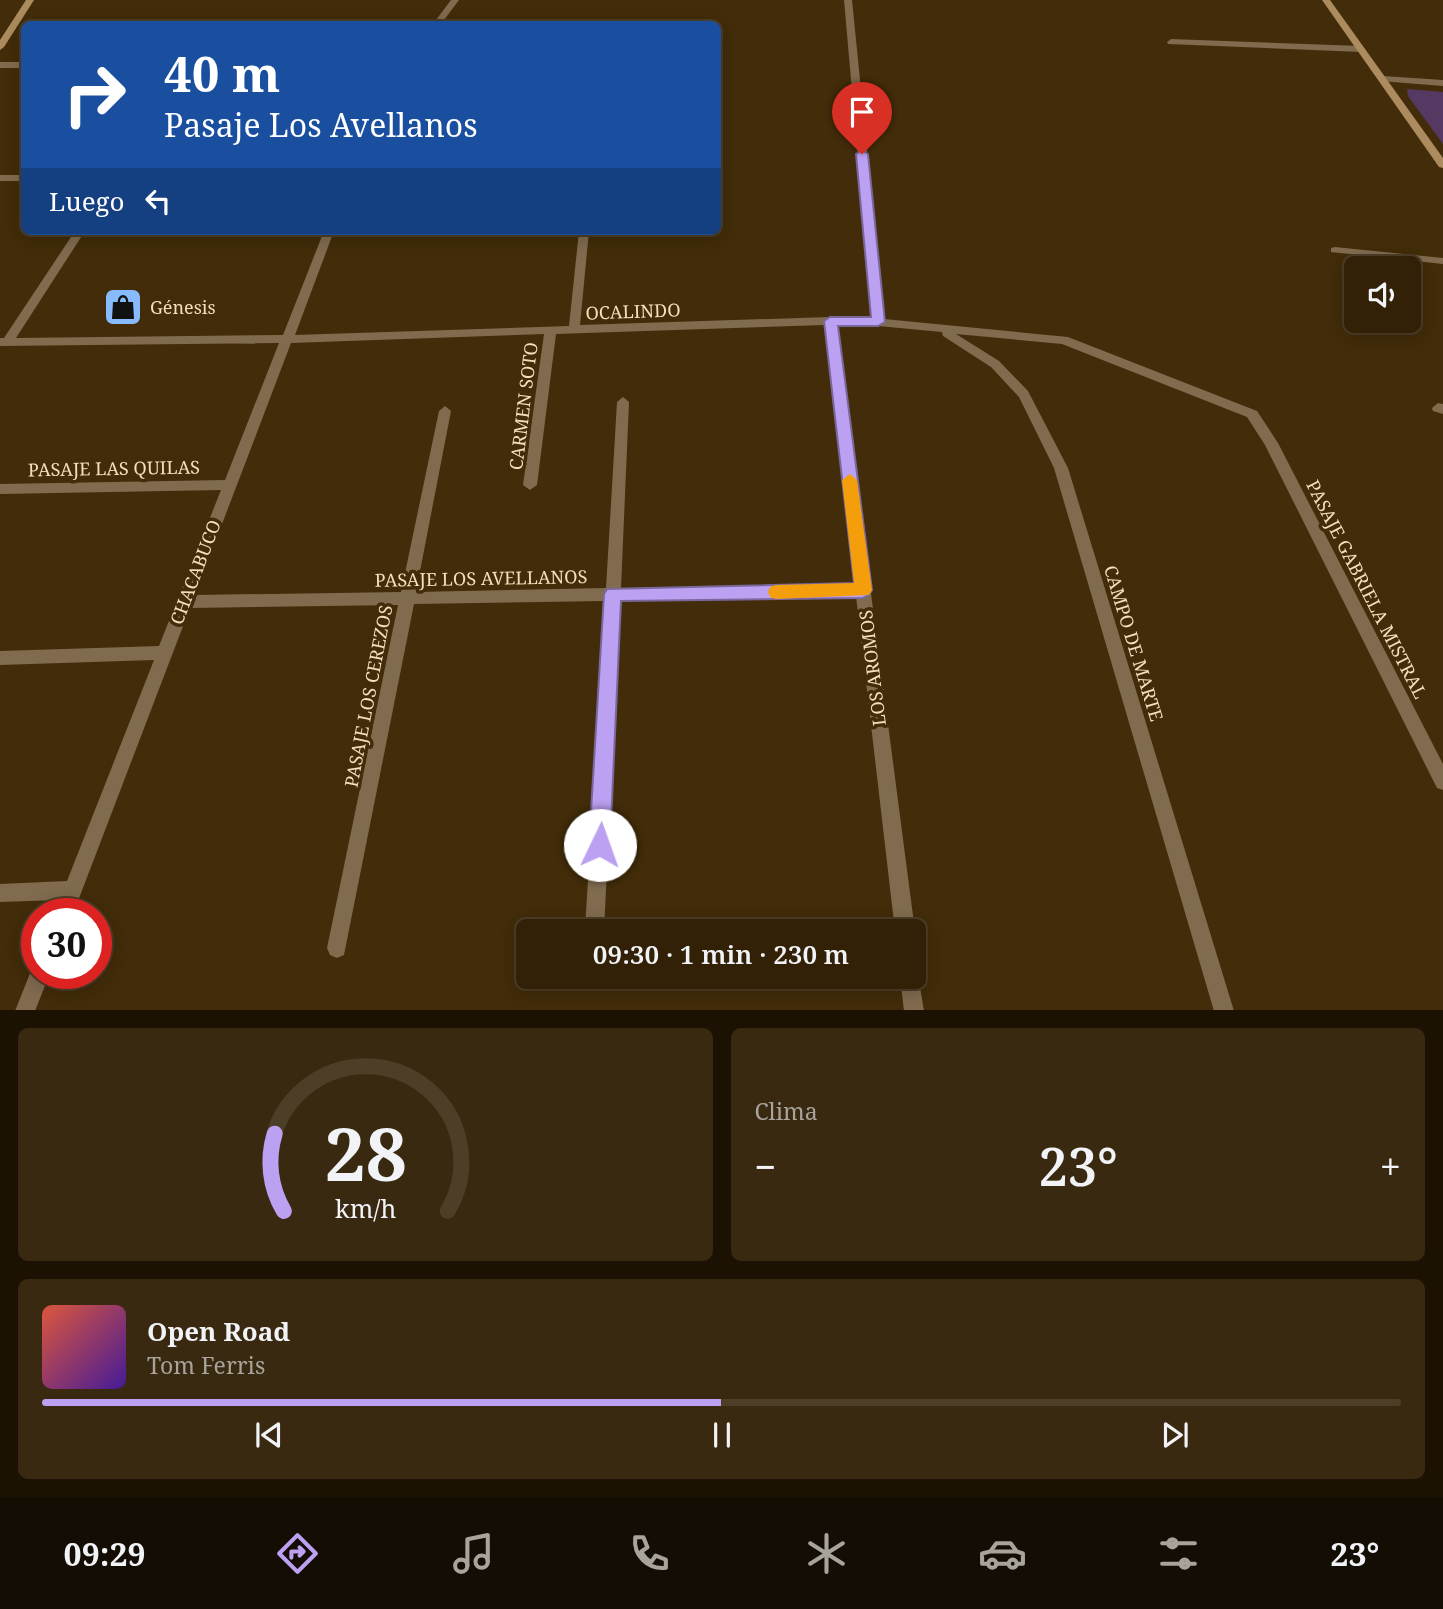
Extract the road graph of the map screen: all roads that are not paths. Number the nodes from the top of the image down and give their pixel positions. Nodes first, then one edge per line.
1 (30, 0) edge
2 (455, 0) edge
3 (848, 0) edge
4 (1326, 0) edge
5 (439, 21) edge
6 (1171, 42) dead end
7 (0, 47) edge
8 (1361, 49) junction
9 (0, 65) edge
10 (21, 65) edge
11 (1383, 79) junction
12 (1443, 83) edge
13 (1443, 165) edge
14 (0, 178) edge
15 (21, 178) edge
16 (77, 235) edge
17 (327, 235) edge
18 (584, 235) edge
19 (1335, 250) dead end
20 (1443, 261) edge
21 (830, 321) junction
22 (878, 322) junction
23 (939, 329) junction
24 (574, 331) junction
25 (551, 332) junction
26 (285, 339) junction
27 (4, 341) edge
28 (623, 402) dead end
29 (445, 411) dead end
30 (1252, 414) joint
31 (228, 485) junction
32 (530, 485) dead end
33 (0, 489) edge
34 (863, 590) junction
35 (613, 594) junction
36 (407, 599) junction
37 (183, 602) junction
38 (163, 653) junction
39 (0, 658) edge
40 (1443, 782) edge
41 (72, 890) junction
42 (0, 893) edge
43 (69, 898) edge
44 (596, 919) edge
45 (904, 919) edge
46 (337, 948) dead end
47 (34, 989) edge
48 (912, 989) edge
49 (25, 1010) edge
50 (914, 1010) edge
51 (1224, 1010) edge

1 - 7 street
2 - 5 street
3 - 22 street
4 - 8 street
6 - 8 street
8 - 11 street
9 - 10 street
11 - 12 street
11 - 13 street
14 - 15 street
16 - 27 street
17 - 26 street, CHACABUCO
18 - 24 street
19 - 20 street
21 - 22 street, OCALINDO
21 - 24 street, OCALINDO
21 - 34 street, LOS AROMOS
22 - 23 street, OCALINDO
23 - 30 street, OCALINDO
23 - 51 street, CAMPO DE MARTE
24 - 25 street, OCALINDO
25 - 26 street, OCALINDO
25 - 32 street, CARMEN SOTO
26 - 27 street, OCALINDO
26 - 31 street, CHACABUCO
28 - 35 street
29 - 36 street, PASAJE LOS CEREZOS
30 - 40 street, PASAJE GABRIELA MISTRAL
31 - 33 street, PASAJE LAS QUILAS
31 - 37 street, CHACABUCO
34 - 35 street, PASAJE LOS AVELLANOS
34 - 45 street, LOS AROMOS
35 - 36 street, PASAJE LOS AVELLANOS
35 - 44 street
36 - 37 street, PASAJE LOS AVELLANOS
36 - 46 street, PASAJE LOS CEREZOS
37 - 38 street, CHACABUCO
38 - 39 street
38 - 41 street, CHACABUCO
41 - 42 street
41 - 43 street, CHACABUCO
47 - 49 street
48 - 50 street

